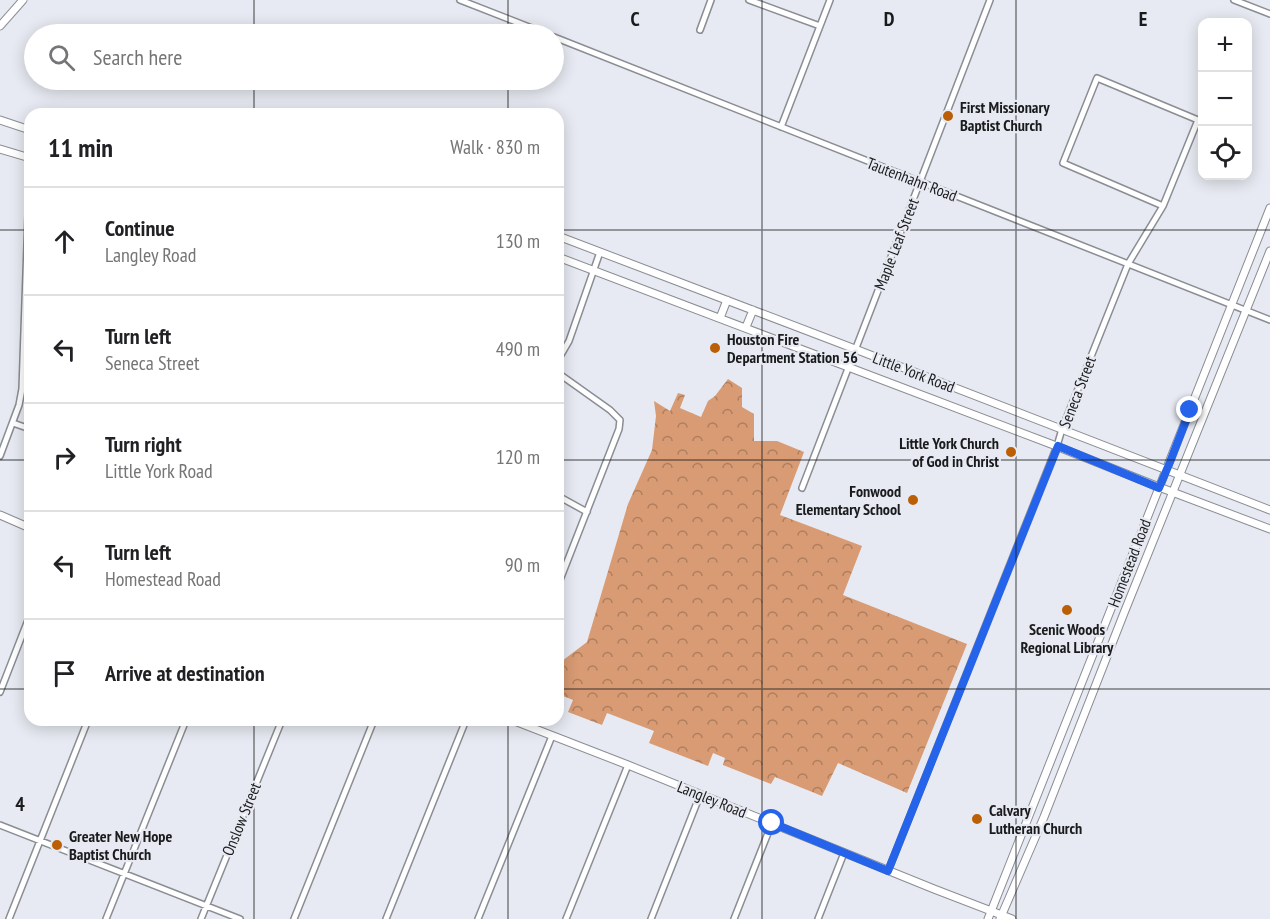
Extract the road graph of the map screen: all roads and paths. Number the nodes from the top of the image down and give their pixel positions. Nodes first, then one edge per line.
1 (23, 0) edge
2 (462, 0) edge
3 (711, 0) edge
4 (749, 0) edge
5 (830, 0) edge
6 (990, 0) edge
7 (1234, 0) edge
8 (1270, 14) edge
9 (522, 24) edge
10 (0, 26) edge
11 (820, 26) junction
12 (700, 30) dead end
13 (564, 41) edge
14 (0, 120) edge
15 (781, 127) junction
16 (24, 128) edge
17 (0, 149) edge
18 (24, 156) edge
19 (920, 182) junction
20 (1164, 206) junction
21 (1270, 208) edge
22 (564, 238) edge
23 (1270, 251) edge
24 (600, 252) junction
25 (564, 259) edge
26 (1128, 264) junction
27 (594, 270) junction
28 (727, 300) junction
29 (1232, 305) junction
30 (753, 310) junction
31 (1246, 310) junction
32 (720, 318) junction
33 (1270, 320) edge
34 (746, 327) junction
35 (855, 349) junction
36 (564, 350) edge
37 (24, 366) edge
38 (848, 366) junction
39 (564, 377) edge
40 (13, 423) junction
41 (24, 427) edge
42 (1062, 429) junction
43 (1058, 446) junction
44 (0, 456) edge
45 (1166, 471) junction
46 (1179, 476) junction
47 (802, 488) dead end
48 (1159, 488) junction
49 (1172, 493) junction
50 (564, 499) edge
51 (1270, 510) edge
52 (587, 512) junction
53 (0, 515) edge
54 (24, 525) edge
55 (1270, 529) edge
56 (564, 570) edge
57 (1112, 608) junction
58 (1124, 613) junction
59 (24, 630) edge
60 (0, 692) edge
61 (86, 726) edge
62 (184, 726) edge
63 (280, 726) edge
64 (372, 726) edge
65 (464, 726) edge
66 (527, 726) edge
67 (552, 736) junction
68 (628, 765) junction
69 (700, 795) junction
70 (1030, 813) junction
71 (1044, 817) junction
72 (772, 823) junction
73 (0, 825) edge
74 (40, 841) junction
75 (844, 853) junction
76 (888, 871) junction
77 (124, 874) junction
78 (206, 906) junction
79 (991, 911) junction
80 (1001, 917) edge
81 (9, 919) edge
82 (106, 919) edge
83 (201, 919) edge
84 (240, 919) edge
85 (294, 919) edge
86 (386, 919) edge
87 (478, 919) edge
88 (566, 919) edge
89 (651, 919) edge
90 (734, 919) edge
91 (818, 919) edge
92 (988, 919) edge
93 (1012, 919) edge

1 - 10 main road
2 - 9 street
3 - 12 street
4 - 11 street
5 - 11 street
6 - 19 street, Maple Leaf Street
7 - 8 street
11 - 15 street
13 - 15 street, Tautenhahn Road
14 - 16 main road
15 - 19 street, Tautenhahn Road
17 - 18 main road
19 - 26 street, Tautenhahn Road
19 - 35 street, Maple Leaf Street
20 - 20 street, Seneca Street
20 - 26 street, Seneca Street
21 - 29 main road, Homestead Road
22 - 24 main road, Little York Road
23 - 31 main road, Homestead Road
24 - 27 street
24 - 28 main road, Little York Road
25 - 27 main road, Little York Road
26 - 29 street, Tautenhahn Road
26 - 42 street, Seneca Street
27 - 32 main road, Little York Road
27 - 36 street
28 - 30 main road, Little York Road
28 - 32 main road
29 - 31 street, Tautenhahn Road
29 - 45 main road, Homestead Road
30 - 34 main road
30 - 35 main road, Little York Road
31 - 33 street, Tautenhahn Road
31 - 46 main road, Homestead Road
32 - 34 main road, Little York Road
34 - 38 main road, Little York Road
35 - 38 street, Maple Leaf Street
35 - 42 main road, Little York Road
37 - 40 street
38 - 43 main road, Little York Road
38 - 47 street, Maple Leaf Street
39 - 52 street
40 - 41 street
40 - 44 street
42 - 43 street, Seneca Street
42 - 45 main road, Little York Road
43 - 48 main road, Little York Road
43 - 76 street, Seneca Street
45 - 46 main road, Little York Road
45 - 48 main road, Homestead Road
46 - 49 main road, Homestead Road
46 - 51 main road, Little York Road
48 - 49 main road, Little York Road
48 - 57 main road, Homestead Road
49 - 55 main road, Little York Road
49 - 58 main road, Homestead Road
50 - 52 street
52 - 56 street
53 - 54 main road
57 - 58 main road
57 - 70 main road, Homestead Road
58 - 71 main road, Homestead Road
59 - 60 street
61 - 74 street
62 - 77 street
63 - 78 street, Onslow Street
64 - 85 street
65 - 86 street
66 - 67 main road, Langley Road
67 - 68 main road, Langley Road
67 - 87 street
68 - 69 main road, Langley Road
68 - 88 street
69 - 72 main road, Langley Road
69 - 89 street
70 - 71 main road
70 - 79 main road, Homestead Road
71 - 80 main road, Homestead Road
72 - 75 main road, Langley Road
72 - 90 street
73 - 74 street
74 - 77 street
74 - 81 street
75 - 76 main road, Langley Road
75 - 91 street
76 - 79 main road, Langley Road
77 - 78 street
77 - 82 street
78 - 83 street, Onslow Street
78 - 84 street
79 - 80 main road, Langley Road
79 - 92 main road, Homestead Road
80 - 93 main road, Langley Road

